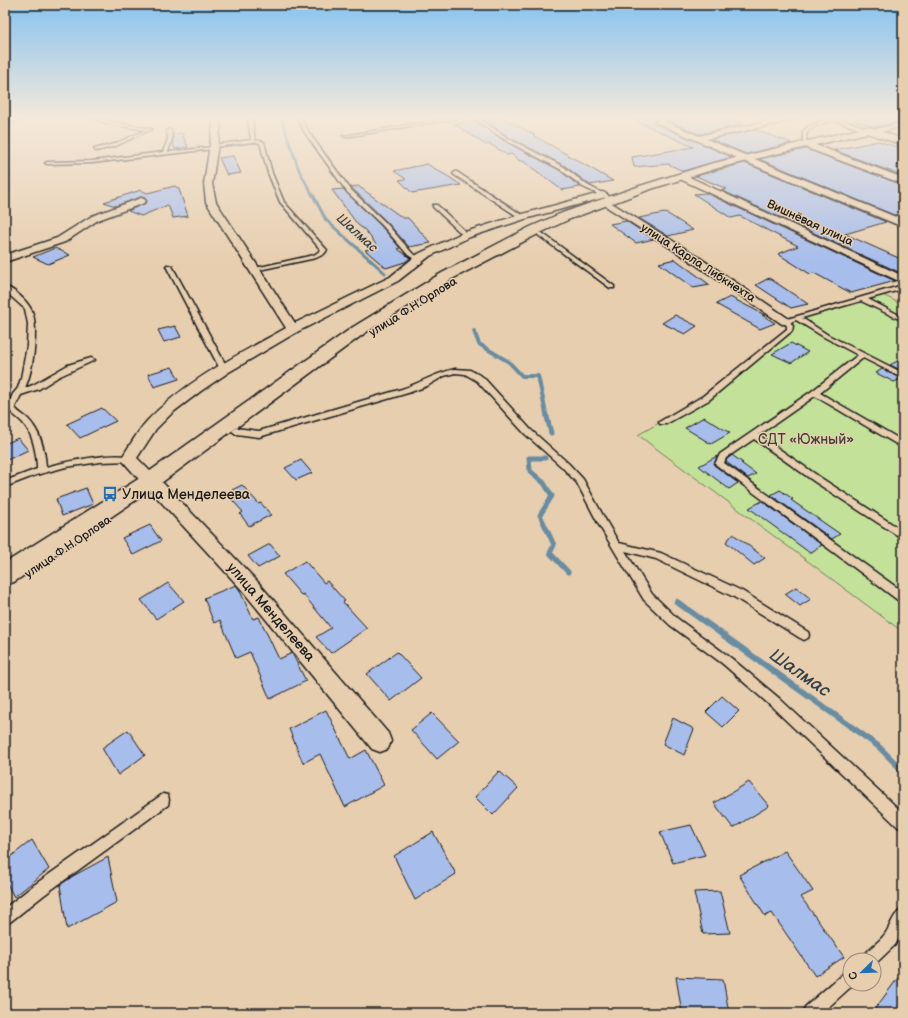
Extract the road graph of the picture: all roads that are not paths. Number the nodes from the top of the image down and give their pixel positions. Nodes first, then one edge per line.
1 (211, 166) edge
2 (269, 166) edge
3 (330, 166) edge
4 (558, 166) edge
5 (721, 166) edge
6 (726, 166) edge
7 (763, 166) edge
8 (863, 166) edge
9 (902, 167) edge
10 (880, 172) junction
11 (455, 173) dead end
12 (685, 178) junction
13 (903, 181) edge
14 (141, 201) dead end
15 (609, 201) junction
16 (435, 206) dead end
17 (903, 216) edge
18 (522, 217) junction
19 (891, 219) junction
20 (903, 224) edge
21 (540, 234) junction
22 (466, 235) junction
23 (5, 259) edge
24 (418, 259) junction
25 (169, 266) dead end
26 (254, 269) junction
27 (903, 280) edge
28 (612, 287) dead end
29 (903, 287) edge
30 (5, 288) edge
31 (862, 299) junction
32 (797, 318) junction
33 (903, 319) edge
34 (786, 321) junction
35 (293, 329) junction
36 (862, 355) junction
37 (91, 360) dead end
38 (224, 369) junction
39 (903, 376) edge
40 (815, 393) junction
41 (17, 394) junction
42 (663, 422) dead end
43 (236, 431) junction
44 (754, 435) junction
45 (903, 445) edge
46 (129, 459) junction
47 (41, 472) junction
48 (5, 484) edge
49 (153, 484) junction
50 (903, 536) edge
51 (618, 546) junction
52 (5, 575) edge
53 (5, 589) edge
54 (903, 598) edge
55 (804, 635) dead end
56 (380, 741) dead end
57 (163, 800) dead end
58 (903, 822) edge
59 (903, 916) edge
60 (5, 917) edge
61 (877, 952) edge
62 (842, 984) edge
63 (811, 1013) edge

1 - 26 street
2 - 26 lane
3 - 24 lane
4 - 15 lane, улица Карла Либкнехта
5 - 15 street, улица Ф.Н.Орлова
6 - 12 street, улица Ф.Н.Орлова
7 - 19 street
8 - 10 street
9 - 10 street
10 - 13 street
11 - 18 lane
12 - 15 street, улица Ф.Н.Орлова
12 - 27 street, Вишнёвая улица
14 - 23 street
15 - 18 street
15 - 21 street, улица Ф.Н.Орлова
15 - 34 street, улица Карла Либкнехта
15 - 49 street, улица Ф.Н.Орлова
16 - 22 lane
17 - 19 lane
18 - 22 street
19 - 20 street
21 - 28 lane
21 - 43 street, улица Ф.Н.Орлова
22 - 24 street
24 - 35 street
25 - 38 lane
26 - 35 street
29 - 31 lane
30 - 41 lane
31 - 32 lane
31 - 33 lane
32 - 34 lane
32 - 36 lane
34 - 42 lane
35 - 38 street
36 - 39 lane
36 - 40 lane
37 - 41 lane
38 - 46 street
40 - 44 lane
40 - 45 lane
41 - 47 lane
43 - 49 street, улица Ф.Н.Орлова
43 - 51 lane
44 - 50 lane
44 - 54 lane
46 - 47 lane
46 - 49 street, улица Менделеева
47 - 48 lane
49 - 52 street, улица Ф.Н.Орлова
49 - 53 street, улица Ф.Н.Орлова
49 - 56 street, улица Менделеева
51 - 55 lane
51 - 58 lane
57 - 60 lane
59 - 61 lane
62 - 63 lane

